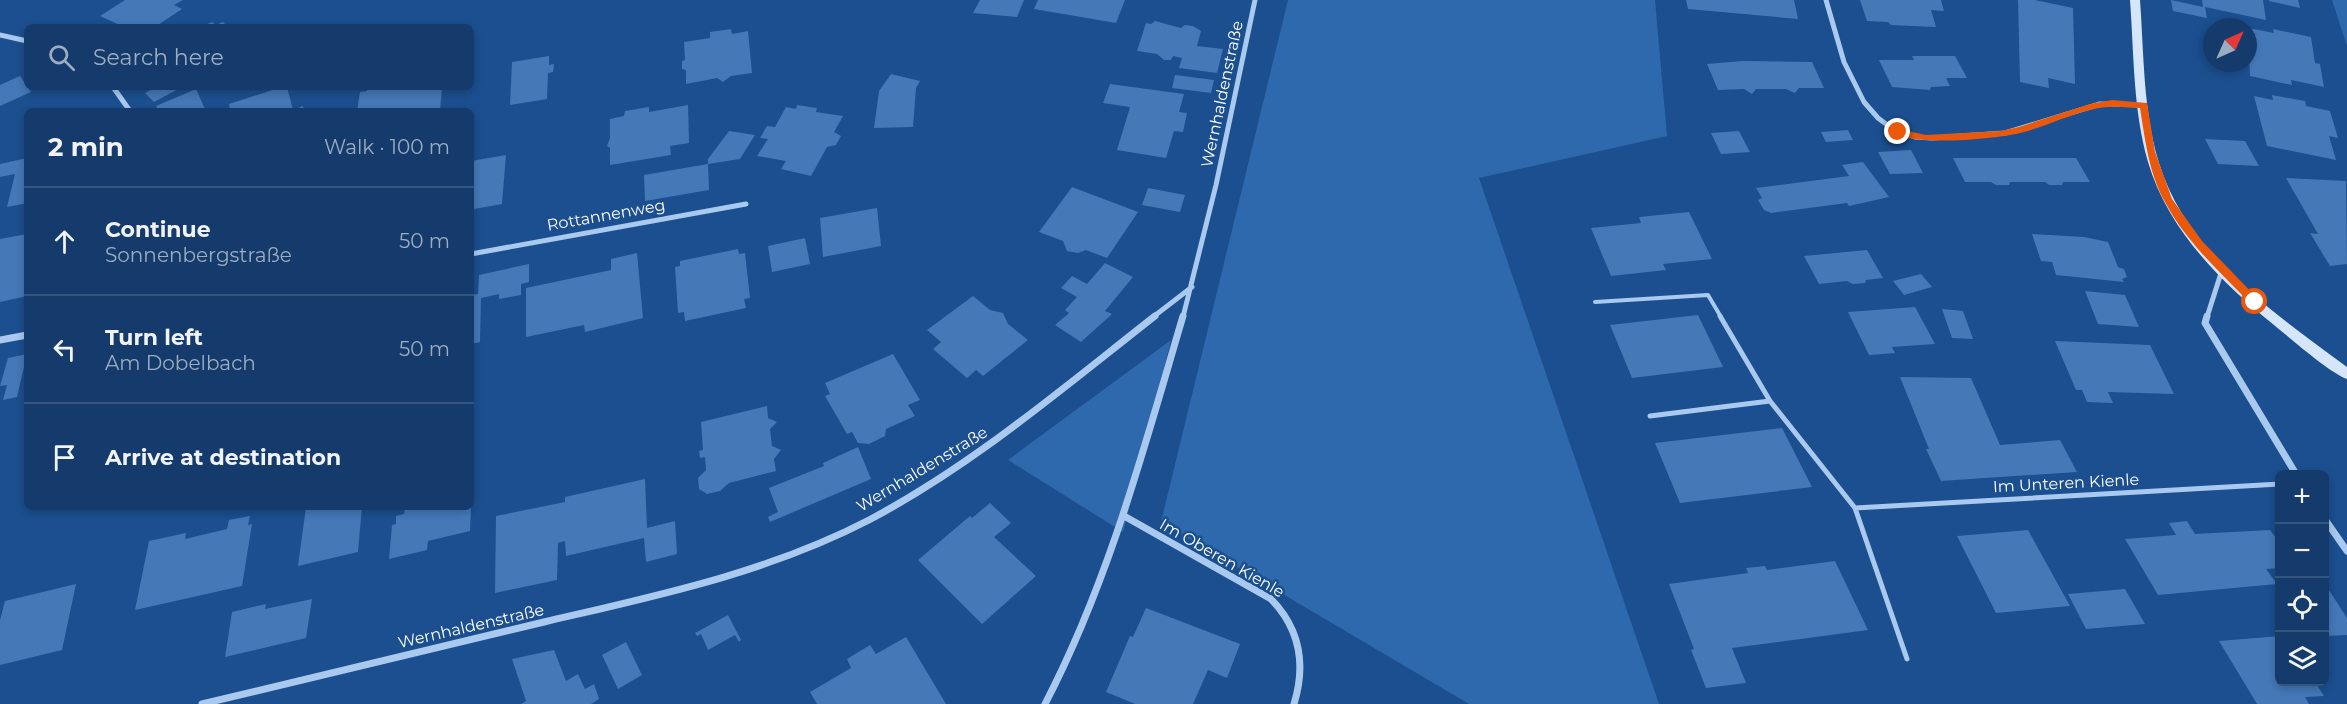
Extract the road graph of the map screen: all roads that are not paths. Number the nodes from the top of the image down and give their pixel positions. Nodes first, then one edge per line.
1 (1255, 0) edge
2 (1826, 0) edge
3 (2134, 0) edge
4 (0, 35) edge
5 (24, 40) edge
6 (115, 90) edge
7 (2144, 105) junction
8 (128, 108) edge
9 (746, 204) dead end
10 (474, 253) edge
11 (2222, 269) junction
12 (1192, 288) junction
13 (1595, 302) dead end
14 (24, 336) edge
15 (0, 340) edge
16 (2347, 374) edge
17 (1770, 401) junction
18 (1650, 416) dead end
19 (2294, 470) edge
20 (2275, 484) edge
21 (1855, 508) junction
22 (1124, 516) junction
23 (2329, 524) edge
24 (2347, 551) edge
25 (1908, 659) dead end
26 (202, 704) edge
27 (1045, 704) edge
28 (1294, 704) edge

1 - 12 street, Wernhaldenstraße
2 - 7 street
3 - 7 street
4 - 5 street
6 - 8 street
7 - 11 street
9 - 10 street, Rottannenweg
11 - 16 street
11 - 19 street
12 - 22 street
12 - 26 street, Wernhaldenstraße
13 - 17 lane
14 - 15 street
17 - 18 lane
17 - 21 lane
20 - 21 lane, Im Unteren Kienle
21 - 25 lane
22 - 27 street
22 - 28 street, Im Oberen Kienle
23 - 24 street

